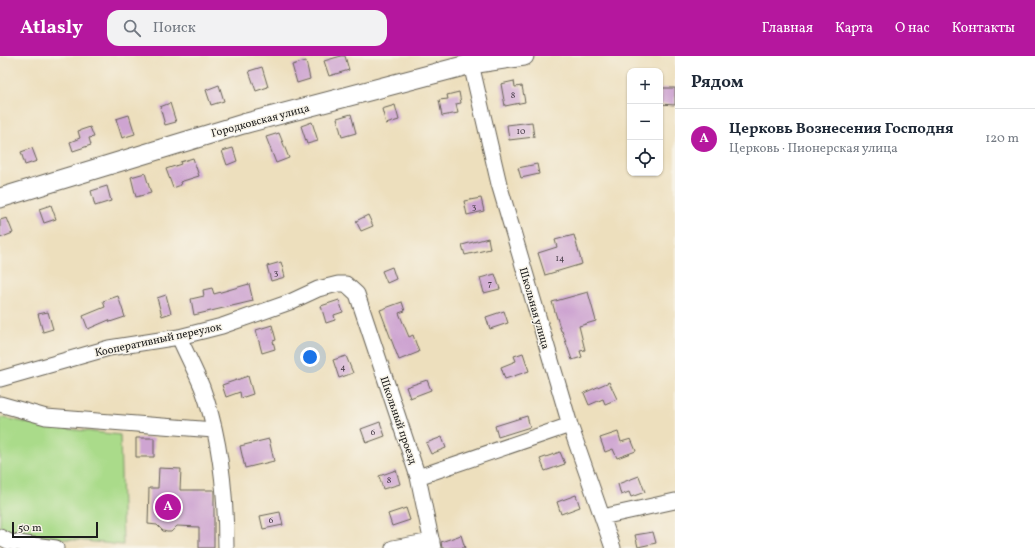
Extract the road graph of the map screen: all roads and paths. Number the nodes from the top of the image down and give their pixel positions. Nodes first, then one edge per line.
1 (524, 56) edge
2 (471, 64) junction
3 (0, 198) edge
4 (357, 294) joint
5 (179, 337) junction
6 (0, 380) edge
7 (0, 404) edge
8 (570, 426) junction
9 (214, 430) junction
10 (418, 477) junction
11 (675, 501) edge
12 (602, 517) junction
13 (0, 537) edge
14 (433, 545) edge
15 (56, 548) edge
16 (226, 548) edge
17 (393, 548) edge
18 (613, 548) edge

1 - 2 main road, Городковская улица
2 - 3 main road, Городковская улица
2 - 8 street, Школьная улица
4 - 5 street, Кооперативный переулок
4 - 10 street, Школьный проезд
5 - 6 street, Кооперативный переулок
5 - 9 street
7 - 9 street
8 - 10 street
8 - 12 street, Школьная улица
9 - 16 street
10 - 14 street, Школьный проезд
11 - 12 street
12 - 18 street, Школьная улица
13 - 15 street
14 - 17 street

